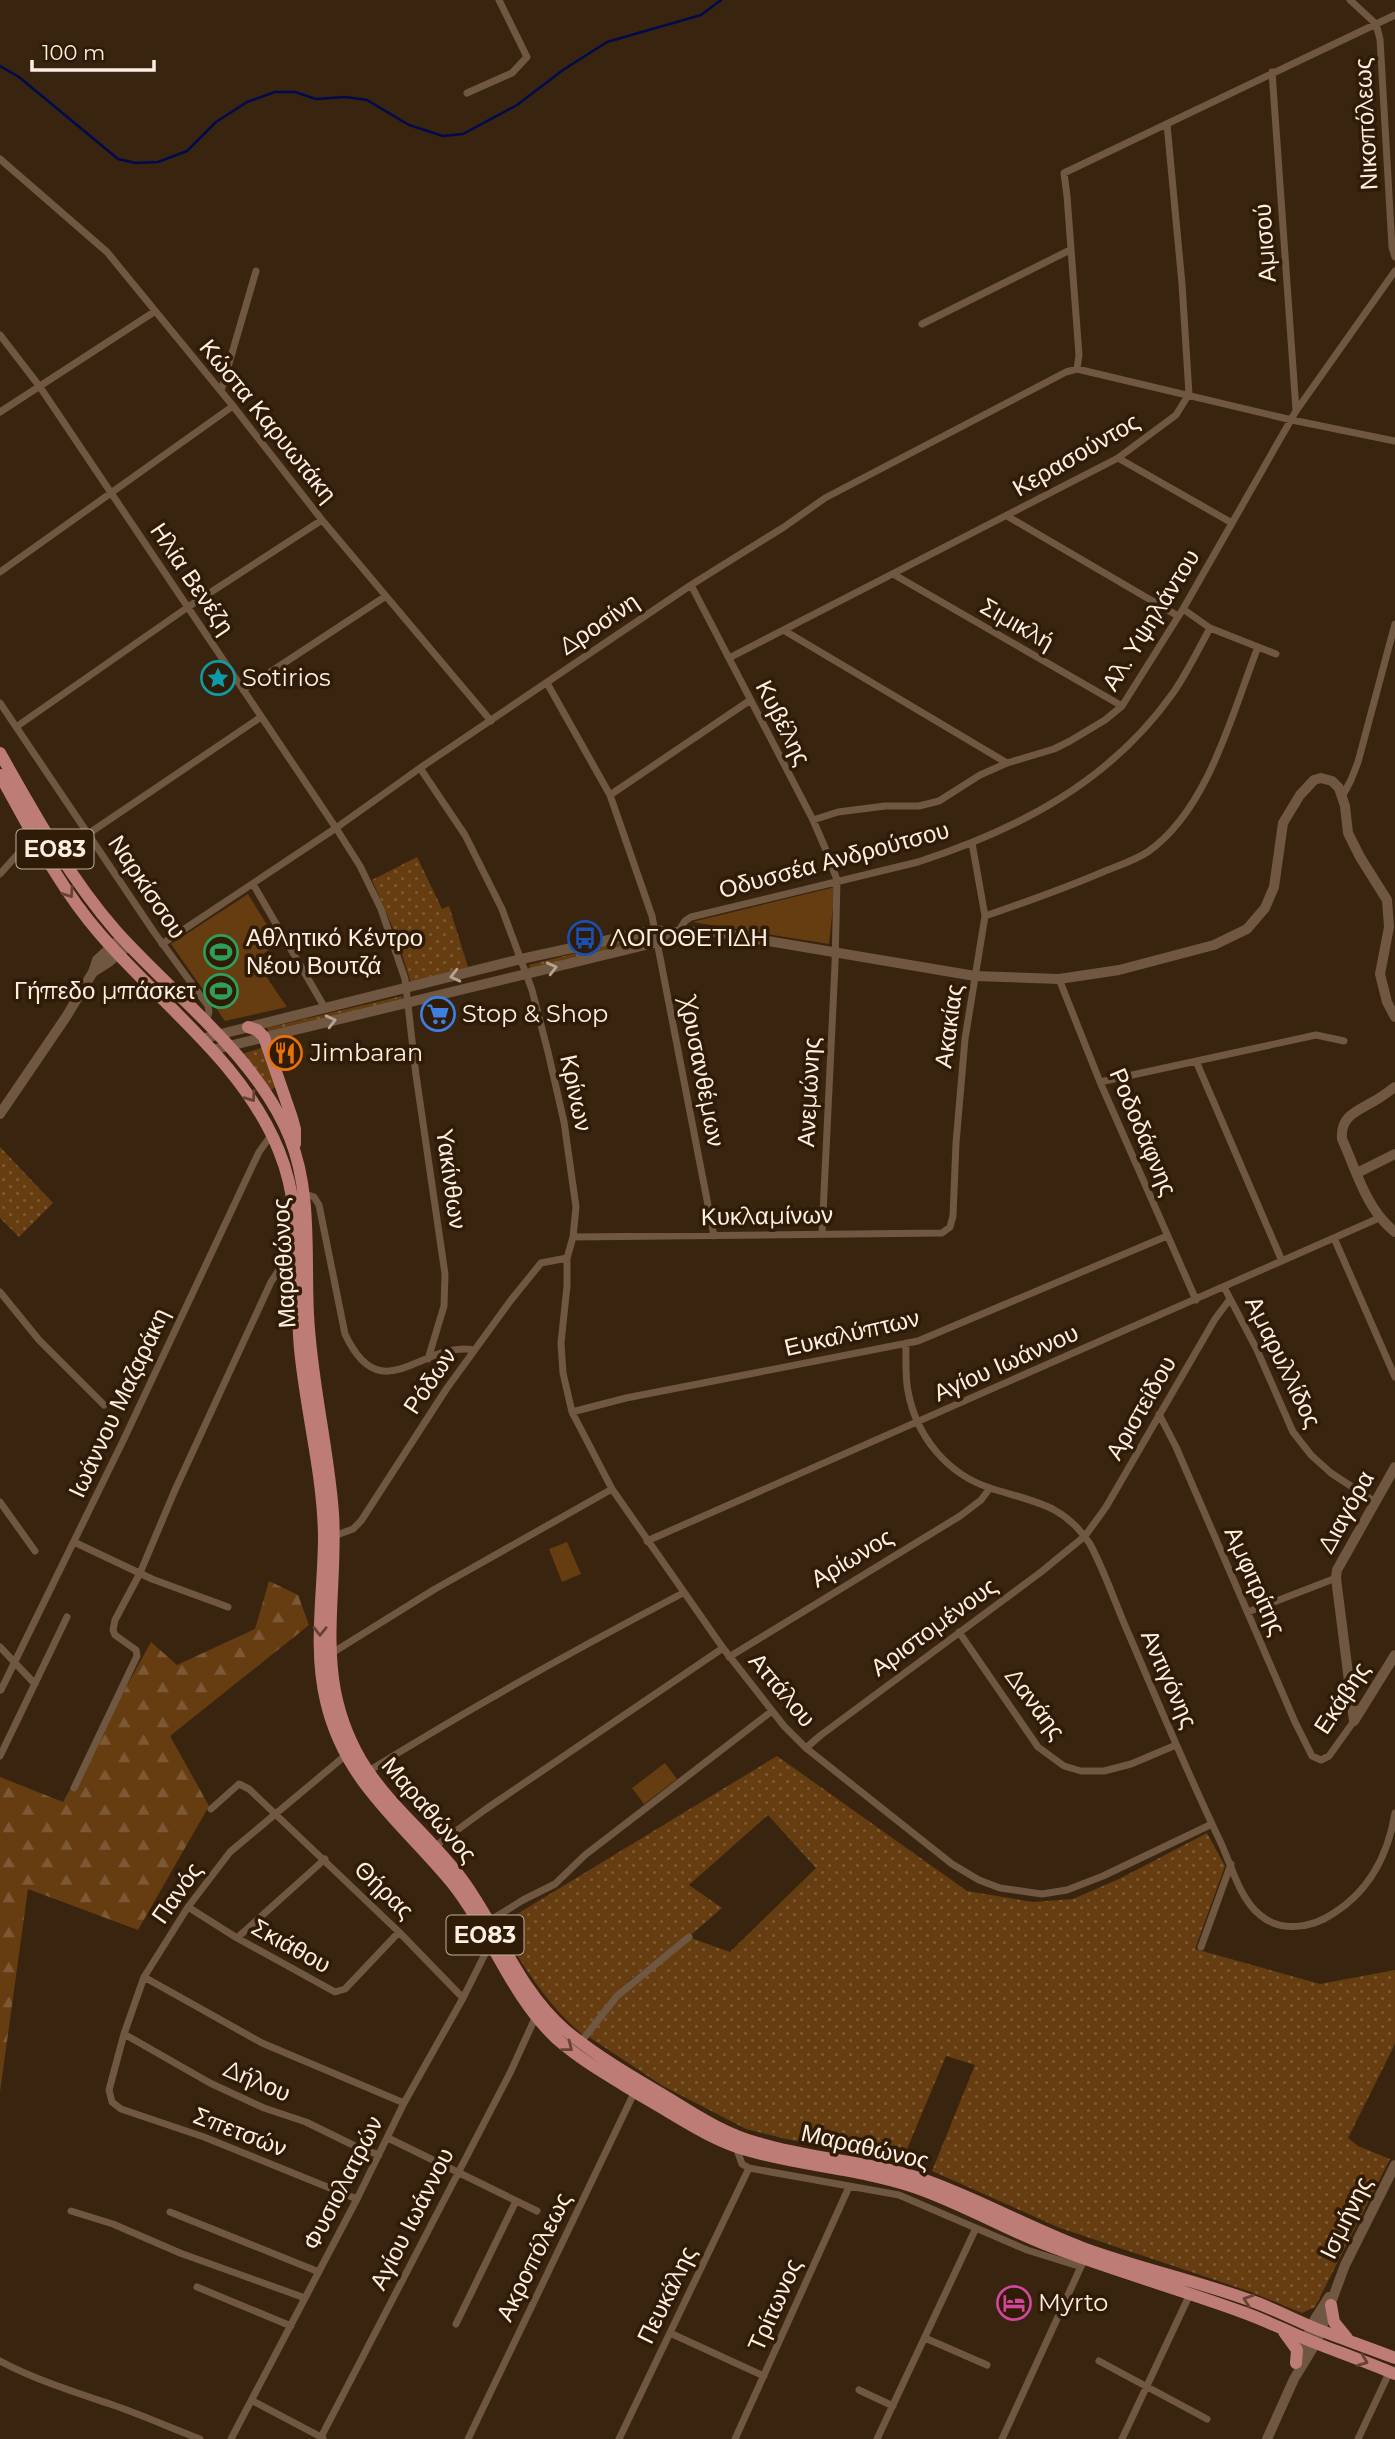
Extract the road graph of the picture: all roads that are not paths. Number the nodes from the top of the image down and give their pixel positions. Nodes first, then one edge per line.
1 (499, 0) edge
2 (1350, 0) edge
3 (1395, 15) edge
4 (1376, 24) junction
5 (1272, 72) junction
6 (467, 93) dead end
7 (1167, 124) junction
8 (0, 159) edge
9 (1070, 250) junction
10 (1395, 257) edge
11 (257, 271) dead end
12 (1395, 271) edge
13 (153, 312) junction
14 (922, 324) dead end
15 (0, 335) edge
16 (1077, 369) junction
17 (40, 387) junction
18 (220, 391) junction
19 (1189, 394) junction
20 (233, 406) junction
21 (1296, 411) junction
22 (0, 412) edge
23 (1292, 420) junction
24 (1395, 441) edge
25 (1118, 458) junction
26 (111, 493) junction
27 (1007, 516) junction
28 (322, 520) junction
29 (1232, 523) junction
30 (0, 572) edge
31 (894, 574) junction
32 (691, 585) junction
33 (386, 596) junction
34 (188, 607) junction
35 (1180, 612) junction
36 (1394, 624) edge
37 (1210, 628) junction
38 (785, 631) junction
39 (1258, 647) junction
40 (1276, 654) dead end
41 (729, 658) junction
42 (547, 683) junction
43 (243, 690) junction
44 (750, 701) junction
45 (0, 703) edge
46 (1122, 706) junction
47 (261, 717) junction
48 (491, 721) junction
49 (16, 727) junction
50 (0, 753) edge
51 (1007, 763) junction
52 (421, 768) junction
53 (0, 775) edge
54 (1343, 794) junction
55 (610, 795) junction
56 (813, 820) junction
57 (336, 828) junction
58 (88, 834) junction
59 (34, 836) junction
60 (972, 843) junction
61 (0, 874) edge
62 (837, 880) junction
63 (253, 884) junction
64 (985, 916) junction
65 (655, 930) junction
66 (673, 932) junction
67 (126, 941) junction
68 (657, 942) junction
69 (162, 944) junction
70 (114, 950) junction
71 (833, 951) junction
72 (522, 960) junction
73 (527, 974) junction
74 (975, 976) junction
75 (1059, 979) junction
76 (407, 988) junction
77 (408, 1003) junction
78 (325, 1008) junction
79 (1395, 1017) edge
80 (206, 1023) junction
81 (248, 1027) junction
82 (217, 1035) junction
83 (264, 1037) junction
84 (201, 1039) junction
85 (1343, 1041) dead end
86 (228, 1046) junction
87 (212, 1050) junction
88 (1196, 1061) junction
89 (1100, 1082) junction
90 (1395, 1087) edge
91 (0, 1114) edge
92 (272, 1134) junction
93 (1395, 1154) edge
94 (296, 1157) junction
95 (1357, 1173) junction
96 (302, 1193) junction
97 (953, 1216) joint
98 (1379, 1217) junction
99 (1395, 1232) edge
100 (822, 1234) junction
101 (715, 1236) junction
102 (573, 1237) junction
103 (1167, 1237) junction
104 (1334, 1238) junction
105 (296, 1255) junction
106 (567, 1258) junction
107 (1282, 1261) junction
108 (1224, 1287) junction
109 (0, 1292) edge
110 (1230, 1299) junction
111 (1196, 1300) junction
112 (906, 1343) junction
113 (474, 1350) junction
114 (428, 1359) junction
115 (1395, 1377) edge
116 (104, 1405) dead end
117 (572, 1412) junction
118 (1159, 1414) junction
119 (917, 1423) junction
120 (1395, 1467) edge
121 (990, 1488) junction
122 (612, 1489) junction
123 (0, 1502) edge
124 (1376, 1502) junction
125 (334, 1536) junction
126 (1084, 1536) junction
127 (647, 1541) junction
128 (74, 1542) junction
129 (34, 1550) dead end
130 (140, 1573) junction
131 (1336, 1578) junction
132 (683, 1592) junction
133 (228, 1607) dead end
134 (1248, 1612) junction
135 (67, 1617) dead end
136 (959, 1632) junction
137 (0, 1647) edge
138 (723, 1648) junction
139 (332, 1653) junction
140 (1395, 1655) edge
141 (729, 1657) junction
142 (15, 1664) junction
143 (35, 1684) junction
144 (1, 1690) edge
145 (772, 1710) junction
146 (1354, 1721) junction
147 (1177, 1745) junction
148 (806, 1748) junction
149 (346, 1755) junction
150 (0, 1756) edge
151 (1321, 1760) joint
152 (367, 1772) junction
153 (74, 1788) dead end
154 (211, 1809) dead end
155 (276, 1813) junction
156 (1395, 1813) edge
157 (1212, 1824) junction
158 (434, 1847) junction
159 (325, 1859) junction
160 (1231, 1864) junction
161 (188, 1907) junction
162 (489, 1921) junction
163 (400, 1932) junction
164 (689, 1937) dead end
165 (237, 1938) junction
166 (490, 1944) junction
167 (1200, 1947) dead end
168 (144, 1978) junction
169 (463, 1998) junction
170 (536, 2015) junction
171 (124, 2034) junction
172 (580, 2043) junction
173 (635, 2091) junction
174 (111, 2099) joint
175 (404, 2103) junction
176 (387, 2138) junction
177 (736, 2147) junction
178 (379, 2155) junction
179 (1395, 2165) edge
180 (749, 2168) junction
181 (457, 2172) junction
182 (849, 2187) junction
183 (357, 2199) junction
184 (516, 2202) junction
185 (71, 2211) dead end
186 (537, 2211) dead end
187 (170, 2212) dead end
188 (976, 2228) junction
189 (1085, 2259) junction
190 (319, 2272) junction
191 (197, 2287) dead end
192 (1335, 2289) junction
193 (1190, 2294) junction
194 (305, 2298) junction
195 (1331, 2305) junction
196 (456, 2324) dead end
197 (1276, 2325) junction
198 (290, 2326) junction
199 (670, 2333) junction
200 (1314, 2335) junction
201 (925, 2338) junction
202 (1350, 2341) junction
203 (1395, 2358) edge
204 (0, 2361) edge
205 (1099, 2361) dead end
206 (1296, 2363) junction
207 (987, 2365) dead end
208 (1392, 2372) edge
209 (764, 2376) junction
210 (1294, 2379) junction
211 (1145, 2386) junction
212 (859, 2390) dead end
213 (253, 2401) junction
214 (893, 2406) junction
215 (1207, 2419) dead end
216 (322, 2438) edge
217 (200, 2439) edge
218 (231, 2439) edge
219 (468, 2439) edge
220 (620, 2439) edge
221 (735, 2439) edge
222 (877, 2439) edge
223 (1002, 2439) edge
224 (1122, 2439) edge
225 (1267, 2439) edge
226 (1357, 2439) edge

1 - 6 street
2 - 4 street, Νικοπόλεως
3 - 4 street
4 - 5 street
4 - 10 street, Νικοπόλεως
5 - 7 street
5 - 21 street, Αμισού
7 - 9 street
7 - 19 street
8 - 13 street, Κώστα Καρυωτάκη
9 - 14 street
9 - 16 street
11 - 18 street
12 - 21 street, Αλ. Υψηλάντου
13 - 17 street
13 - 18 street, Κώστα Καρυωτάκη
15 - 17 street, Ηλία Βενέζη
16 - 19 street
16 - 32 street, Δροσίνη
17 - 22 street
17 - 26 street, Ηλία Βενέζη
18 - 20 street, Κώστα Καρυωτάκη
19 - 23 street
19 - 25 street, Κερασούντος
20 - 26 street
20 - 28 street, Κώστα Καρυωτάκη
21 - 23 street, Αλ. Υψηλάντου
23 - 24 street
23 - 29 street, Αλ. Υψηλάντου
25 - 27 street, Κερασούντος
25 - 29 street
26 - 30 street
26 - 34 street, Ηλία Βενέζη
27 - 31 street, Κερασούντος
27 - 35 street
28 - 33 street, Κώστα Καρυωτάκη
28 - 34 street
29 - 35 street, Αλ. Υψηλάντου
31 - 38 street, Κερασούντος
31 - 46 street, Σιμικλή
32 - 41 street, Κυβέλης
32 - 42 street, Δροσίνη
33 - 43 street
33 - 48 street, Κώστα Καρυωτάκη
34 - 43 street, Ηλία Βενέζη
34 - 49 street
35 - 37 street
35 - 46 street, Αλ. Υψηλάντου
36 - 54 street
37 - 39 street
37 - 60 street, Οδυσσέα Ανδρούτσου
38 - 41 street, Κερασούντος
38 - 51 street
39 - 40 street
39 - 64 street
41 - 44 street, Κυβέλης
42 - 48 street, Δροσίνη
42 - 55 street, Χρυσανθέμων
43 - 47 street, Ηλία Βενέζη
44 - 55 street
44 - 56 street, Κυβέλης
45 - 49 street, Ναρκίσσου
46 - 51 street, Αλ. Υψηλάντου
47 - 57 street, Ηλία Βενέζη
47 - 58 street
48 - 52 street, Δροσίνη
49 - 58 street, Ναρκίσσου
50 - 67 main road, Μαραθώνος / ΕΟ83
51 - 56 street, Αλ. Υψηλάντου
52 - 57 street, Δροσίνη
52 - 72 street, Κρίνων
53 - 59 main road, Μαραθώνος / ΕΟ83
54 - 75 street
54 - 79 street
55 - 65 street, Χρυσανθέμων
56 - 62 street, Κυβέλης
57 - 63 street, Δροσίνη
57 - 76 street, Ηλία Βενέζη
58 - 69 street, Ναρκίσσου
59 - 61 street
59 -> 70 main road, Μαραθώνος / ΕΟ83
60 - 62 street, Οδυσσέα Ανδρούτσου
60 - 64 street, Ακακίας
62 - 66 street, Οδυσσέα Ανδρούτσου
62 - 71 street, Ανεμώνης
63 - 69 street, Δροσίνη
63 - 78 street
64 - 74 street, Ακακίας
65 - 66 street
65 - 68 street, Χρυσανθέμων
65 - 72 street
66 - 68 street
66 - 71 street
67 - 70 street
67 - 80 main road, Μαραθώνος / ΕΟ83
73 -> 68 street
68 - 101 street, Χρυσανθέμων
69 - 80 street, Ναρκίσσου
70 - 84 main road, Μαραθώνος / ΕΟ83
70 - 91 street
71 - 74 street
71 - 100 street, Ανεμώνης
72 - 73 street, Κρίνων
72 -> 76 street
73 - 77 street
73 - 102 street, Κρίνων
74 - 75 street
74 - 97 street, Ακακίας
75 - 89 street, Ροδοδάφνης
76 - 77 street, Ηλία Βενέζη
76 - 78 street
83 -> 77 street
77 - 114 street, Υακίνθων
78 - 81 street
80 - 82 main road, Μαραθώνος / ΕΟ83
81 - 82 street
81 - 83 main road
82 - 84 street
82 - 86 main road, Μαραθώνος / ΕΟ83
83 - 86 street
83 - 94 main road
84 - 87 main road, Μαραθώνος / ΕΟ83
85 - 88 street
86 - 87 street
86 - 94 main road, Μαραθώνος / ΕΟ83
87 -> 92 main road, Μαραθώνος / ΕΟ83
88 - 89 street
88 - 107 street
89 - 103 street, Ροδοδάφνης
90 - 95 street
92 - 105 main road, Μαραθώνος / ΕΟ83
92 - 128 street, Ιωάννου Μαζαράκη
93 - 95 street
94 - 96 main road, Μαραθώνος / ΕΟ83
95 - 98 street
96 - 114 street
96 - 125 main road, Μαραθώνος / ΕΟ83
97 - 100 street, Κυκλαμίνων
98 - 99 street
98 - 104 street, Αγίου Ιωάννου
100 - 101 street, Κυκλαμίνων
101 - 102 street, Κυκλαμίνων
102 - 106 street, Αττάλου
103 - 111 street, Ροδοδάφνης
103 - 112 street, Ευκαλύπτων
104 - 107 street, Αγίου Ιωάννου
104 - 115 street
105 - 130 street
105 -> 149 main road, Μαραθώνος / ΕΟ83
106 - 113 street, Ρόδων
106 - 117 street, Αττάλου
107 - 108 street, Αγίου Ιωάννου
108 - 110 street, Αμαρυλλίδος
108 - 111 street, Αγίου Ιωάννου
109 - 116 street
110 - 118 street, Αριστείδου
110 - 124 street, Αμαρυλλίδος
111 - 119 street, Αγίου Ιωάννου
112 - 117 street, Ευκαλύπτων
112 - 119 street, Αντιγόνης
113 - 114 street
113 - 125 street, Ρόδων
117 - 122 street, Αττάλου
118 - 126 street, Αριστείδου
118 - 134 street, Αμφιτρίτης
119 - 121 street, Αντιγόνης
119 - 127 street, Αγίου Ιωάννου
120 - 124 street, Διαγόρα
121 - 126 street, Αντιγόνης
121 - 141 street, Αρίωνος
122 - 127 street, Αττάλου
122 - 139 street
123 - 129 street
124 - 131 street, Διαγόρα
125 - 139 main road, Μαραθώνος / ΕΟ83
126 - 136 street, Αριστομένους
126 - 147 street, Αντιγόνης
127 - 132 street, Αττάλου
128 - 130 street
128 - 142 street, Ιωάννου Μαζαράκη
130 - 133 street
130 - 153 street
131 - 134 street
131 - 146 street
132 - 138 street, Αττάλου
132 - 152 street
134 - 151 street, Αμφιτρίτης
135 - 143 street
136 - 147 street, Δανάης
136 - 148 street, Αριστομένους
137 - 142 street
138 - 141 street, Αττάλου
138 - 158 street
139 - 152 main road, Μαραθώνος / ΕΟ83
140 - 146 street, Εκάβης
141 - 145 street, Αττάλου
142 - 143 street
142 - 144 street, Ιωάννου Μαζαράκη
143 - 150 street
145 - 148 street, Αττάλου
145 - 162 street
146 - 151 street, Εκάβης
147 - 157 street, Αντιγόνης
148 - 157 street, Αττάλου
149 - 155 street, Πανός
149 - 166 main road, Μαραθώνος / ΕΟ83
152 - 158 main road, Μαραθώνος / ΕΟ83
154 - 155 street, Θήρας
155 - 159 street, Θήρας
155 - 161 street, Πανός
156 - 160 street, Αντιγόνης
157 - 160 street, Αντιγόνης
158 - 162 main road, Μαραθώνος / ΕΟ83
159 - 163 street, Θήρας
159 - 165 street
160 - 167 street
161 - 165 street, Σκιάθου
161 - 168 street, Πανός
162 - 172 main road, Μαραθώνος / ΕΟ83
163 - 165 street, Σκιάθου
163 - 169 street, Θήρας
164 - 172 street
166 - 169 street, Φυσιολατρών
166 - 170 main road, Μαραθώνος / ΕΟ83
168 - 171 street, Πανός
168 - 175 street
169 - 175 street, Φυσιολατρών
170 -> 173 main road, Μαραθώνος / ΕΟ83
170 - 181 street, Αγίου Ιωάννου
171 - 174 street, Πανός
171 - 178 street, Δήλου
200 -> 172 main road, Μαραθώνος / ΕΟ83
173 - 177 main road, Μαραθώνος / ΕΟ83
173 - 219 street, Ακροπόλεως
174 - 183 street, Σπετσών
175 - 176 street, Φυσιολατρών
176 - 178 street, Φυσιολατρών
176 - 181 street
177 - 180 street
177 - 189 main road, Μαραθώνος / ΕΟ83
178 - 183 street, Φυσιολατρών
179 - 192 street, Ισμήνης
180 - 182 street
180 - 199 street, Πευκάλης
181 - 184 street
181 - 216 street, Αγίου Ιωάννου
182 - 188 street
182 - 209 street, Τρίτωνος
183 - 190 street, Φυσιολατρών
184 - 186 street
184 - 196 street
185 - 194 street
187 - 190 street
188 - 189 street
188 - 201 street
189 - 193 main road, Μαραθώνος / ΕΟ83
189 - 223 street
190 - 194 street, Φυσιολατρών
191 - 198 street
192 - 195 street
192 - 200 street
193 - 197 main road, Μαραθώνος / ΕΟ83
193 - 211 street
194 - 198 street, Φυσιολατρών
195 - 200 street
195 - 202 main road
197 - 200 main road, Μαραθώνος / ΕΟ83
197 - 206 main road
198 - 213 street, Φυσιολατρών
199 - 209 street
199 - 220 street, Πευκάλης
200 - 202 main road, Μαραθώνος / ΕΟ83
200 - 206 street
200 -> 208 main road, Μαραθώνος / ΕΟ83
200 - 210 street
201 - 207 street
201 - 214 street
202 - 203 main road, Μαραθώνος / ΕΟ83
204 - 217 street
205 - 211 street
206 - 210 street
208 - 226 street
209 - 221 street, Τρίτωνος
210 - 225 street
211 - 215 street
211 - 224 street
212 - 214 street
213 - 216 street
213 - 218 street, Φυσιολατρών
214 - 222 street

